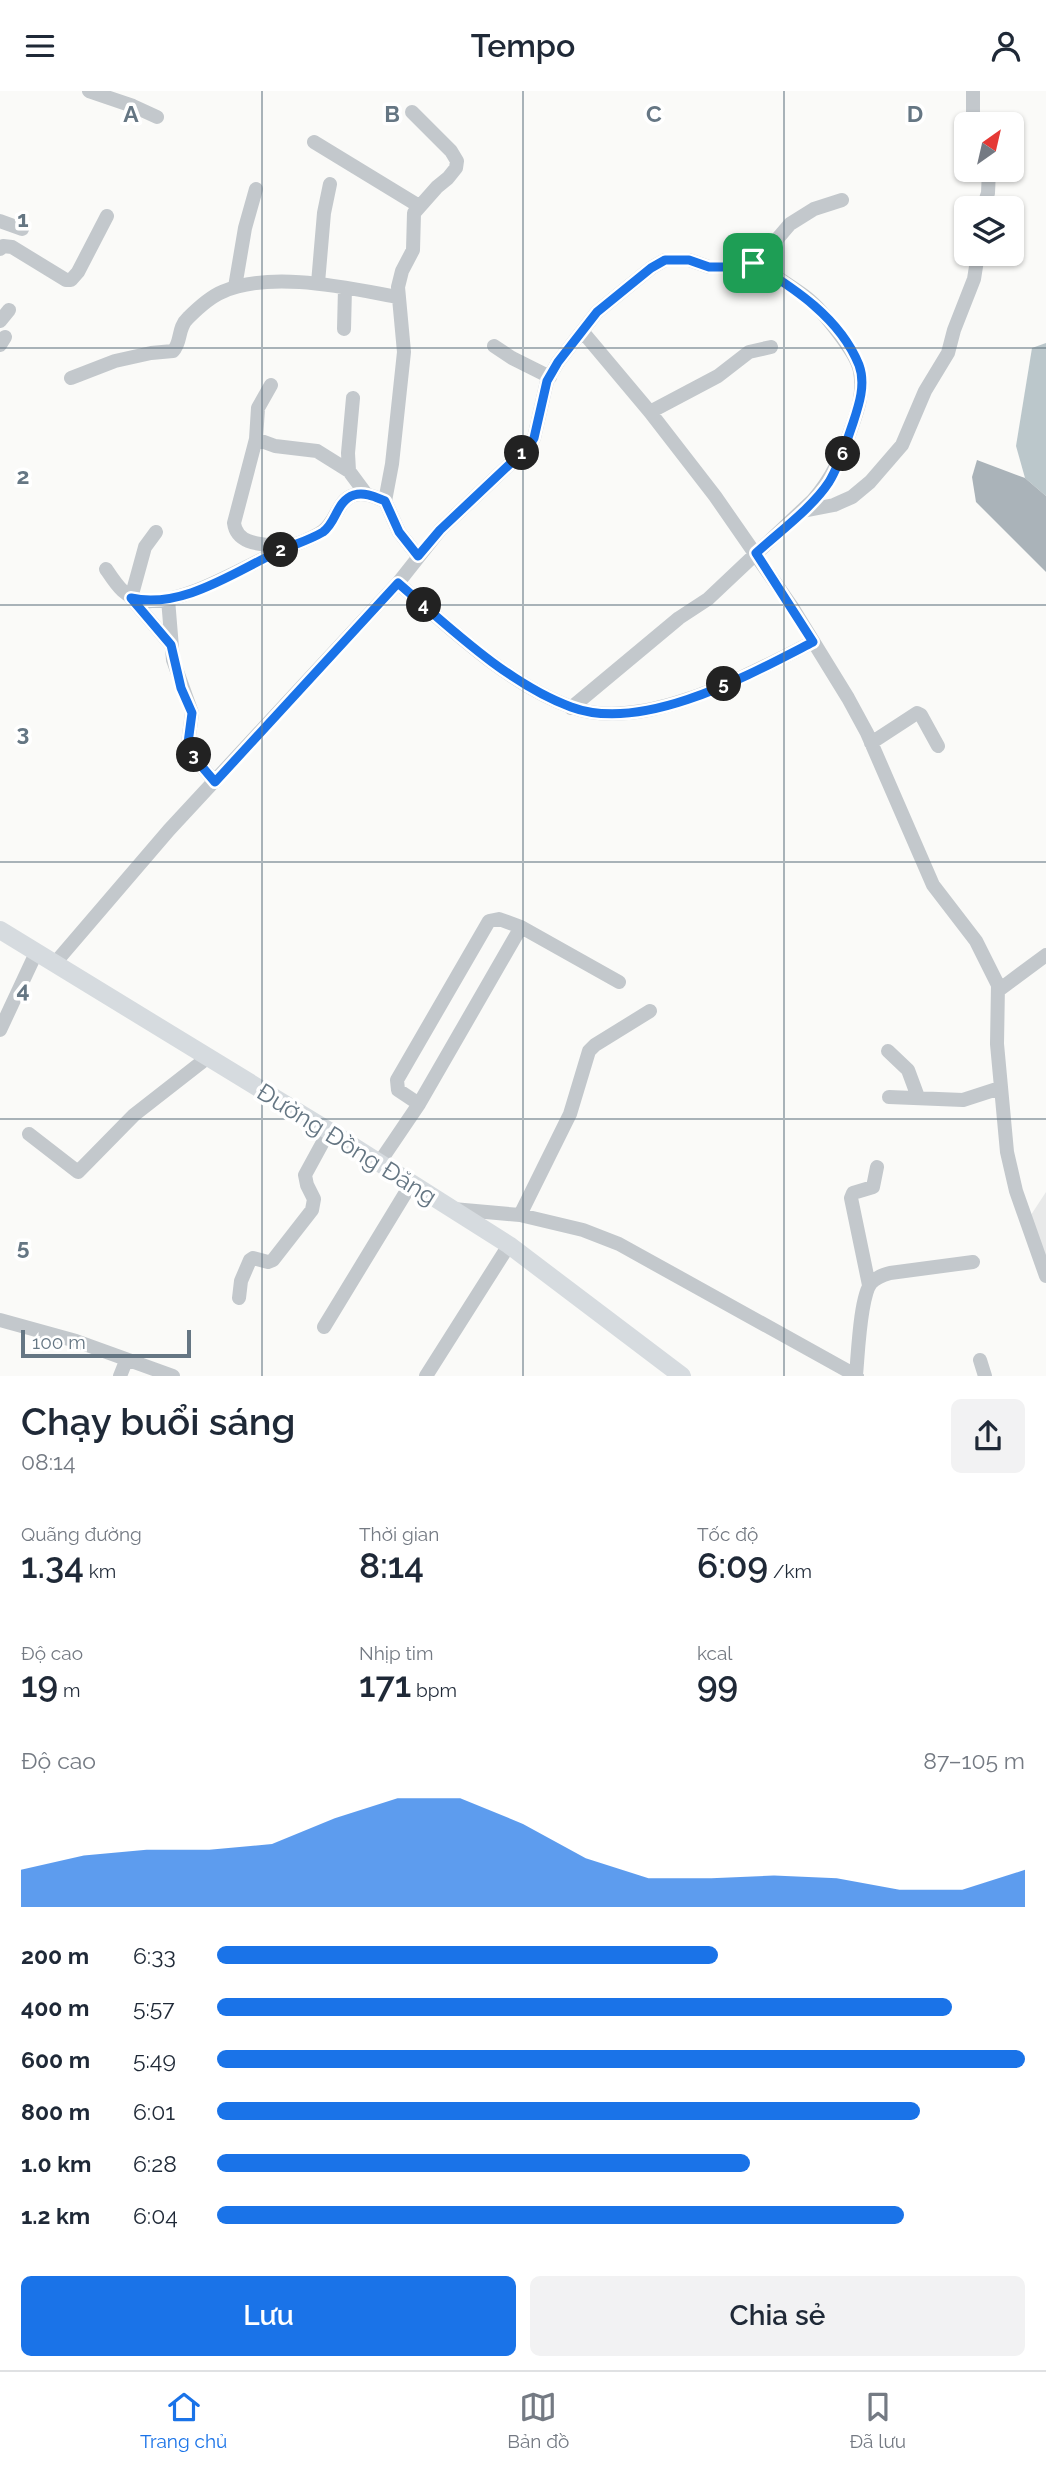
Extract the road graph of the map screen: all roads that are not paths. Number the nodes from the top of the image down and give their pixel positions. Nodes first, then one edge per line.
1 (89, 91) edge
2 (973, 91) edge
3 (412, 112) dead end
4 (973, 112) edge
5 (157, 117) dead end
6 (314, 142) dead end
7 (330, 184) dead end
8 (256, 188) dead end
9 (842, 199) dead end
10 (419, 206) junction
11 (107, 216) dead end
12 (0, 221) edge
13 (22, 229) dead end
14 (0, 249) edge
15 (753, 263) junction
16 (976, 266) edge
17 (318, 283) junction
18 (235, 287) junction
19 (345, 288) junction
20 (398, 297) junction
21 (344, 329) dead end
22 (582, 331) junction
23 (494, 346) dead end
24 (771, 347) dead end
25 (550, 377) junction
26 (71, 378) dead end
27 (271, 385) dead end
28 (353, 398) dead end
29 (650, 412) junction
30 (256, 439) junction
31 (349, 471) junction
32 (366, 494) junction
33 (385, 501) junction
34 (801, 511) junction
35 (156, 532) dead end
36 (288, 547) junction
37 (756, 553) junction
38 (418, 556) junction
39 (106, 569) dead end
40 (398, 583) junction
41 (131, 598) junction
42 (168, 600) junction
43 (813, 642) junction
44 (171, 645) junction
45 (571, 708) junction
46 (871, 743) junction
47 (938, 746) dead end
48 (215, 782) junction
49 (521, 927) junction
50 (0, 930) edge
51 (36, 953) junction
52 (1046, 955) edge
53 (55, 963) junction
54 (619, 982) dead end
55 (999, 990) junction
56 (650, 1011) dead end
57 (0, 1030) edge
58 (888, 1051) dead end
59 (207, 1058) junction
60 (1000, 1088) junction
61 (888, 1097) dead end
62 (918, 1097) junction
63 (419, 1104) junction
64 (329, 1131) junction
65 (29, 1134) dead end
66 (379, 1163) junction
67 (877, 1167) dead end
68 (411, 1184) junction
69 (452, 1209) junction
70 (520, 1215) junction
71 (509, 1245) junction
72 (973, 1262) dead end
73 (1046, 1276) edge
74 (869, 1285) junction
75 (239, 1298) dead end
76 (0, 1320) edge
77 (324, 1327) dead end
78 (980, 1360) dead end
79 (126, 1361) junction
80 (429, 1371) edge
81 (839, 1372) edge
82 (120, 1376) edge
83 (173, 1376) edge
84 (682, 1376) edge
85 (857, 1376) edge
86 (985, 1376) edge

1 - 5 street
2 - 4 street
3 - 10 street
6 - 10 street
7 - 17 street
8 - 18 street
9 - 15 street
10 - 20 street
11 - 14 street
12 - 13 street
15 - 22 street
15 - 34 street
16 - 34 street
17 - 18 street
17 - 19 street
18 - 26 street
19 - 20 street
19 - 21 street
20 - 33 street
22 - 25 street
22 - 29 street
23 - 25 street
24 - 29 street
25 - 38 street
27 - 30 street
28 - 31 street
29 - 37 street
30 - 31 street
30 - 36 street
31 - 32 street
32 - 33 street
32 - 36 street
33 - 38 street
34 - 37 street
35 - 41 street
36 - 42 street
37 - 43 street
37 - 45 street
38 - 40 street
39 - 41 street
40 - 45 street
40 - 48 street
41 - 42 street
41 - 44 street
42 - 44 street
43 - 45 street
43 - 46 street
44 - 48 street
46 - 47 street
46 - 55 street
48 - 53 street
49 - 54 street
49 - 63 street
49 - 63 street
50 - 51 main road, Đường Đồng Đăng
51 - 53 main road, Đường Đồng Đăng
51 - 57 street
52 - 55 street
53 - 59 main road, Đường Đồng Đăng
55 - 60 street
56 - 70 street
58 - 62 street
59 - 64 main road, Đường Đồng Đăng
59 - 65 street
60 - 62 street
60 - 73 street
61 - 62 street
63 - 66 street
64 - 66 main road, Đường Đồng Đăng
64 - 75 street
66 - 68 main road, Đường Đồng Đăng
67 - 74 street
68 - 69 main road, Đường Đồng Đăng
68 - 77 street
69 - 70 street
69 - 71 main road, Đường Đồng Đăng
70 - 81 street
71 - 80 street
71 - 84 main road, Đường Đồng Đăng
72 - 74 street
74 - 85 street
76 - 79 street
78 - 86 street
79 - 82 street
79 - 83 street
81 - 85 street

